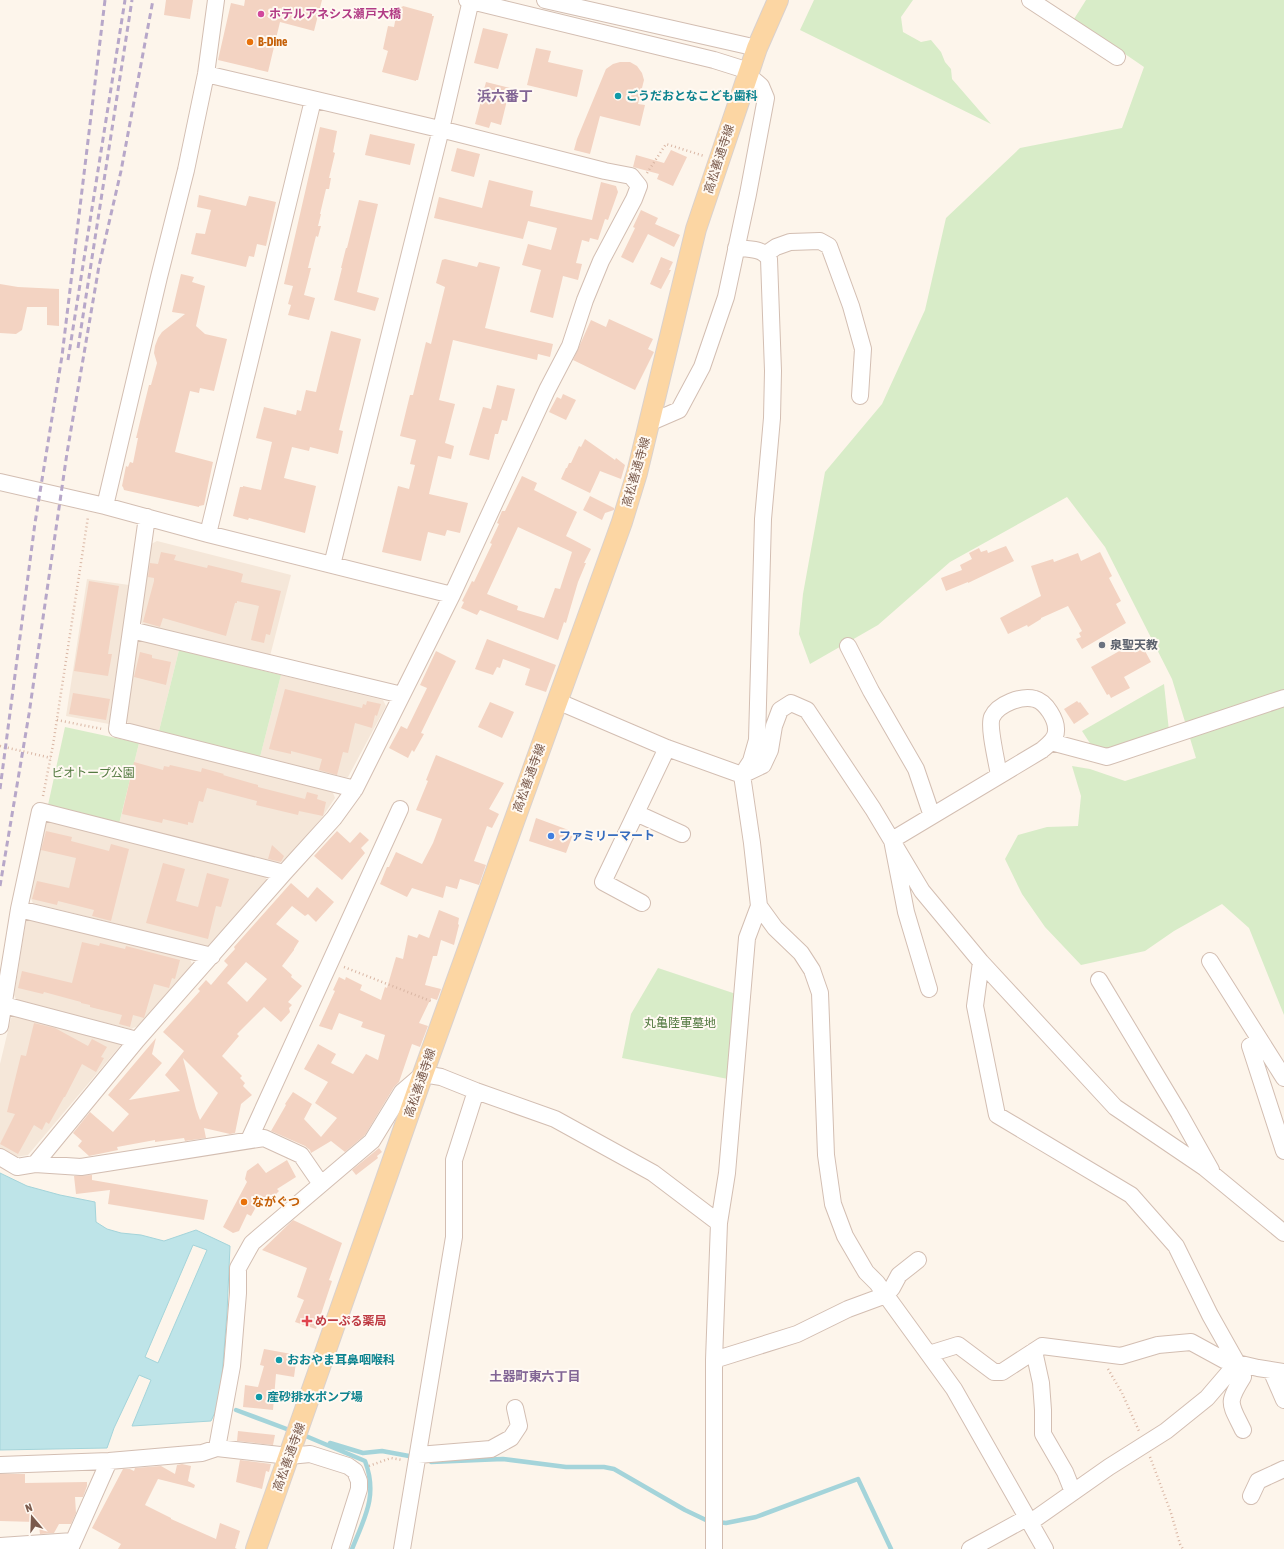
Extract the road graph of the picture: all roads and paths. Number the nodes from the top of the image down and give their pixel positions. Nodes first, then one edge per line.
1 (216, 0) edge
2 (470, 0) edge
3 (545, 0) edge
4 (778, 0) edge
5 (1030, 0) edge
6 (757, 48) junction
7 (1117, 57) dead end
8 (749, 73) junction
9 (206, 74) junction
10 (313, 100) junction
11 (441, 130) junction
12 (718, 160) junction
13 (639, 186) junction
14 (736, 248) junction
15 (766, 254) junction
16 (860, 396) dead end
17 (650, 423) junction
18 (0, 482) edge
19 (105, 506) junction
20 (147, 517) junction
21 (88, 518) dead end
22 (208, 534) junction
23 (332, 565) junction
24 (452, 595) junction
25 (131, 630) junction
26 (848, 646) dead end
27 (402, 695) junction
28 (1284, 698) edge
29 (557, 701) junction
30 (57, 720) junction
31 (117, 729) junction
32 (1052, 742) junction
33 (0, 746) edge
34 (667, 748) junction
35 (50, 758) junction
36 (742, 775) junction
37 (999, 775) junction
38 (355, 789) junction
39 (400, 810) dead end
40 (40, 811) junction
41 (636, 812) junction
42 (932, 816) junction
43 (682, 834) dead end
44 (892, 840) junction
45 (284, 873) junction
46 (642, 903) dead end
47 (759, 906) junction
48 (19, 909) junction
49 (212, 956) junction
50 (331, 961) junction
51 (1210, 961) dead end
52 (981, 962) junction
53 (1099, 980) dead end
54 (929, 989) dead end
55 (4, 1005) junction
56 (447, 1007) junction
57 (0, 1026) edge
58 (137, 1040) junction
59 (1260, 1040) junction
60 (423, 1074) junction
61 (1284, 1078) edge
62 (476, 1091) junction
63 (249, 1140) junction
64 (1284, 1151) edge
65 (0, 1157) edge
66 (35, 1164) junction
67 (1213, 1175) junction
68 (321, 1184) junction
69 (719, 1223) junction
70 (1284, 1233) edge
71 (918, 1260) dead end
72 (886, 1294) junction
73 (1034, 1351) junction
74 (929, 1354) junction
75 (714, 1360) junction
76 (1237, 1363) junction
77 (1277, 1371) edge
78 (1284, 1400) edge
79 (515, 1408) dead end
80 (1243, 1430) dead end
81 (217, 1448) junction
82 (290, 1454) junction
83 (417, 1459) junction
84 (109, 1461) junction
85 (374, 1464) dead end
86 (0, 1465) edge
87 (1284, 1469) edge
88 (1073, 1492) junction
89 (1251, 1496) dead end
90 (1028, 1520) junction
91 (72, 1545) edge
92 (0, 1546) edge
93 (256, 1549) edge
94 (340, 1549) edge
95 (402, 1549) edge
96 (714, 1549) edge
97 (970, 1549) edge
98 (1045, 1549) edge

1 - 9 street
2 - 8 street
2 - 11 street
3 - 6 street
4 - 6 main road, 高松善通寺線
5 - 7 street
6 - 8 main road, 高松善通寺線
8 - 12 main road, 高松善通寺線
8 - 14 street
9 - 10 street
9 - 19 street
10 - 11 street
10 - 22 street
11 - 13 street
11 - 23 street
12 - 13 path
12 - 17 main road, 高松善通寺線
13 - 24 street
14 - 15 street
14 - 17 street
15 - 16 street
15 - 36 street
17 - 29 main road, 高松善通寺線
18 - 19 street
19 - 20 street
20 - 22 street
20 - 25 street
21 - 30 path
22 - 23 street
23 - 24 street
24 - 27 street
25 - 27 street
25 - 31 street
26 - 42 street
27 - 38 street
28 - 32 street
29 - 34 street
29 - 56 main road, 高松善通寺線
30 - 31 path
30 - 35 path
31 - 38 street
32 - 37 street
32 - 37 street
33 - 35 path
34 - 36 street
34 - 41 street
35 - 40 path
36 - 44 street
36 - 47 street
37 - 42 street
38 - 45 street
39 - 50 street
40 - 45 street
40 - 48 street
41 - 43 street
41 - 46 street
42 - 44 street
44 - 52 street
44 - 54 street
45 - 49 street
47 - 69 street
47 - 72 street
48 - 49 street
48 - 55 street
49 - 58 street
50 - 56 path
50 - 63 street
51 - 59 street
52 - 67 street
52 - 76 street
53 - 67 street
55 - 57 street
55 - 58 street
56 - 60 main road, 高松善通寺線
58 - 66 street
59 - 61 street
59 - 64 street
60 - 62 street
60 - 68 street
60 - 82 main road, 高松善通寺線
62 - 69 street
62 - 83 street
63 - 66 street
63 - 68 street
65 - 66 street
67 - 70 street
68 - 81 street
69 - 75 street
71 - 72 street
72 - 74 street
72 - 75 street
73 - 74 street
73 - 76 street
73 - 88 street
74 - 90 street
75 - 96 street
76 - 77 street
76 - 80 street
76 - 88 street
77 - 78 street
79 - 83 street
81 - 82 street
81 - 84 street
82 - 93 main road, 高松善通寺線
82 - 94 street
83 - 85 path
83 - 95 street
84 - 86 street
84 - 91 street
87 - 89 street
88 - 90 street
90 - 97 street
90 - 98 street
91 - 92 street

